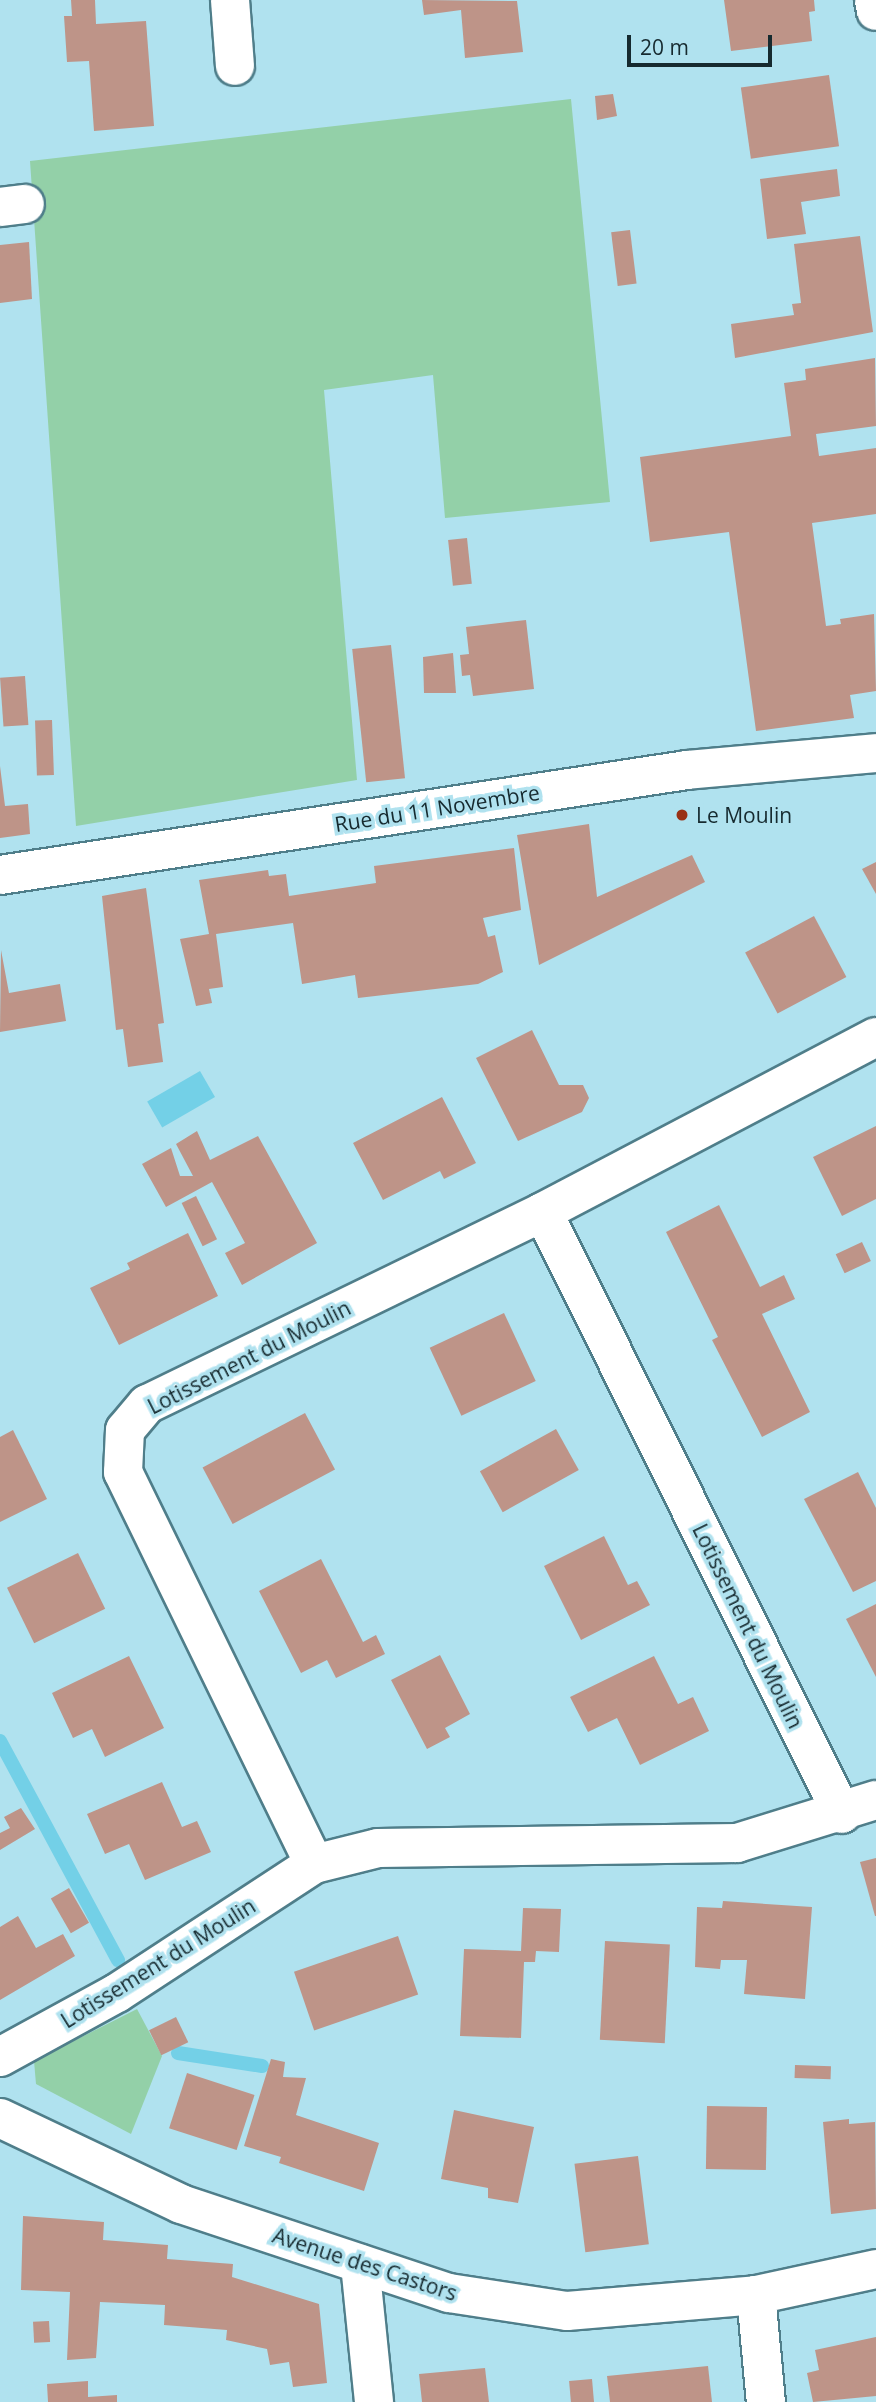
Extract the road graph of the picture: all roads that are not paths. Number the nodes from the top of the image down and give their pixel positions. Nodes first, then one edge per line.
1 (230, 0) edge
2 (874, 0) edge
3 (876, 11) edge
4 (235, 66) dead end
5 (876, 753) edge
6 (0, 875) edge
7 (876, 1037) edge
8 (543, 1212) junction
9 (859, 1807) edge
10 (314, 1864) junction
11 (0, 2057) edge
12 (0, 2118) edge
13 (360, 2264) junction
14 (876, 2269) edge
15 (756, 2295) junction
16 (374, 2402) edge
17 (766, 2402) edge

1 - 4 street
2 - 3 street
5 - 6 street, Rue du 11 Novembre
7 - 8 street, Lotissement du Moulin
8 - 9 street, Lotissement du Moulin
8 - 10 street, Lotissement du Moulin
9 - 10 street, Lotissement du Moulin
10 - 11 street, Lotissement du Moulin
12 - 13 street, Avenue des Castors
13 - 15 street, Avenue des Castors
13 - 16 street
14 - 15 street, Avenue des Castors
15 - 17 street

